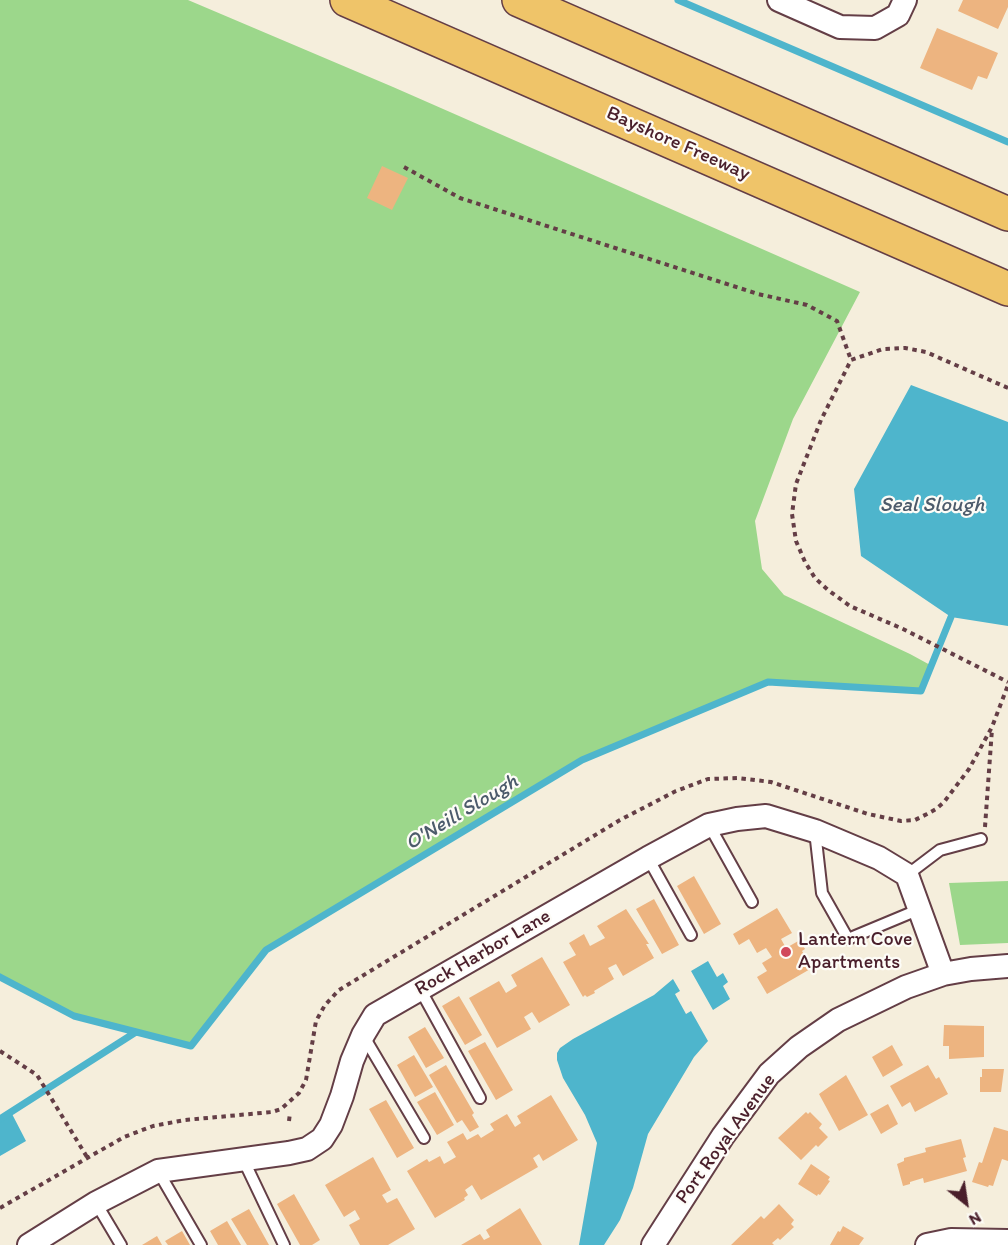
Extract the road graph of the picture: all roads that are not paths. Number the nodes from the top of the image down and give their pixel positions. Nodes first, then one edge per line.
1 (347, 0) edge
2 (519, 0) edge
3 (779, 0) edge
4 (905, 0) edge
5 (1008, 214) edge
6 (1008, 288) edge
7 (708, 825) junction
8 (815, 831) junction
9 (981, 839) road end
10 (648, 858) junction
11 (907, 875) junction
12 (752, 902) dead end
13 (920, 909) junction
14 (691, 935) dead end
15 (1008, 966) edge
16 (943, 974) junction
17 (420, 989) junction
18 (363, 1035) junction
19 (480, 1098) dead end
20 (424, 1138) dead end
21 (243, 1158) junction
22 (158, 1171) junction
23 (96, 1203) junction
24 (1008, 1241) edge
25 (29, 1245) edge
26 (122, 1245) edge
27 (201, 1245) edge
28 (284, 1245) edge
29 (652, 1245) edge
30 (927, 1245) edge

1 - 6 highway, Bayshore Freeway
2 - 5 highway
3 - 4 street
7 - 8 street, Rock Harbor Lane
7 - 10 street, Rock Harbor Lane
7 - 12 lane
8 - 11 street, Rock Harbor Lane
8 - 13 lane
9 - 11 lane
10 - 14 lane
10 - 17 street, Rock Harbor Lane
11 - 13 street
13 - 16 street
15 - 16 street, Port Royal Avenue
16 - 29 street, Port Royal Avenue
17 - 18 street, Rock Harbor Lane
17 - 19 lane
18 - 20 lane
18 - 21 street, Rock Harbor Lane
21 - 22 street, Rock Harbor Lane
21 - 28 lane
22 - 23 street, Rock Harbor Lane
22 - 27 lane
23 - 25 street, Rock Harbor Lane
23 - 26 lane
24 - 30 street

